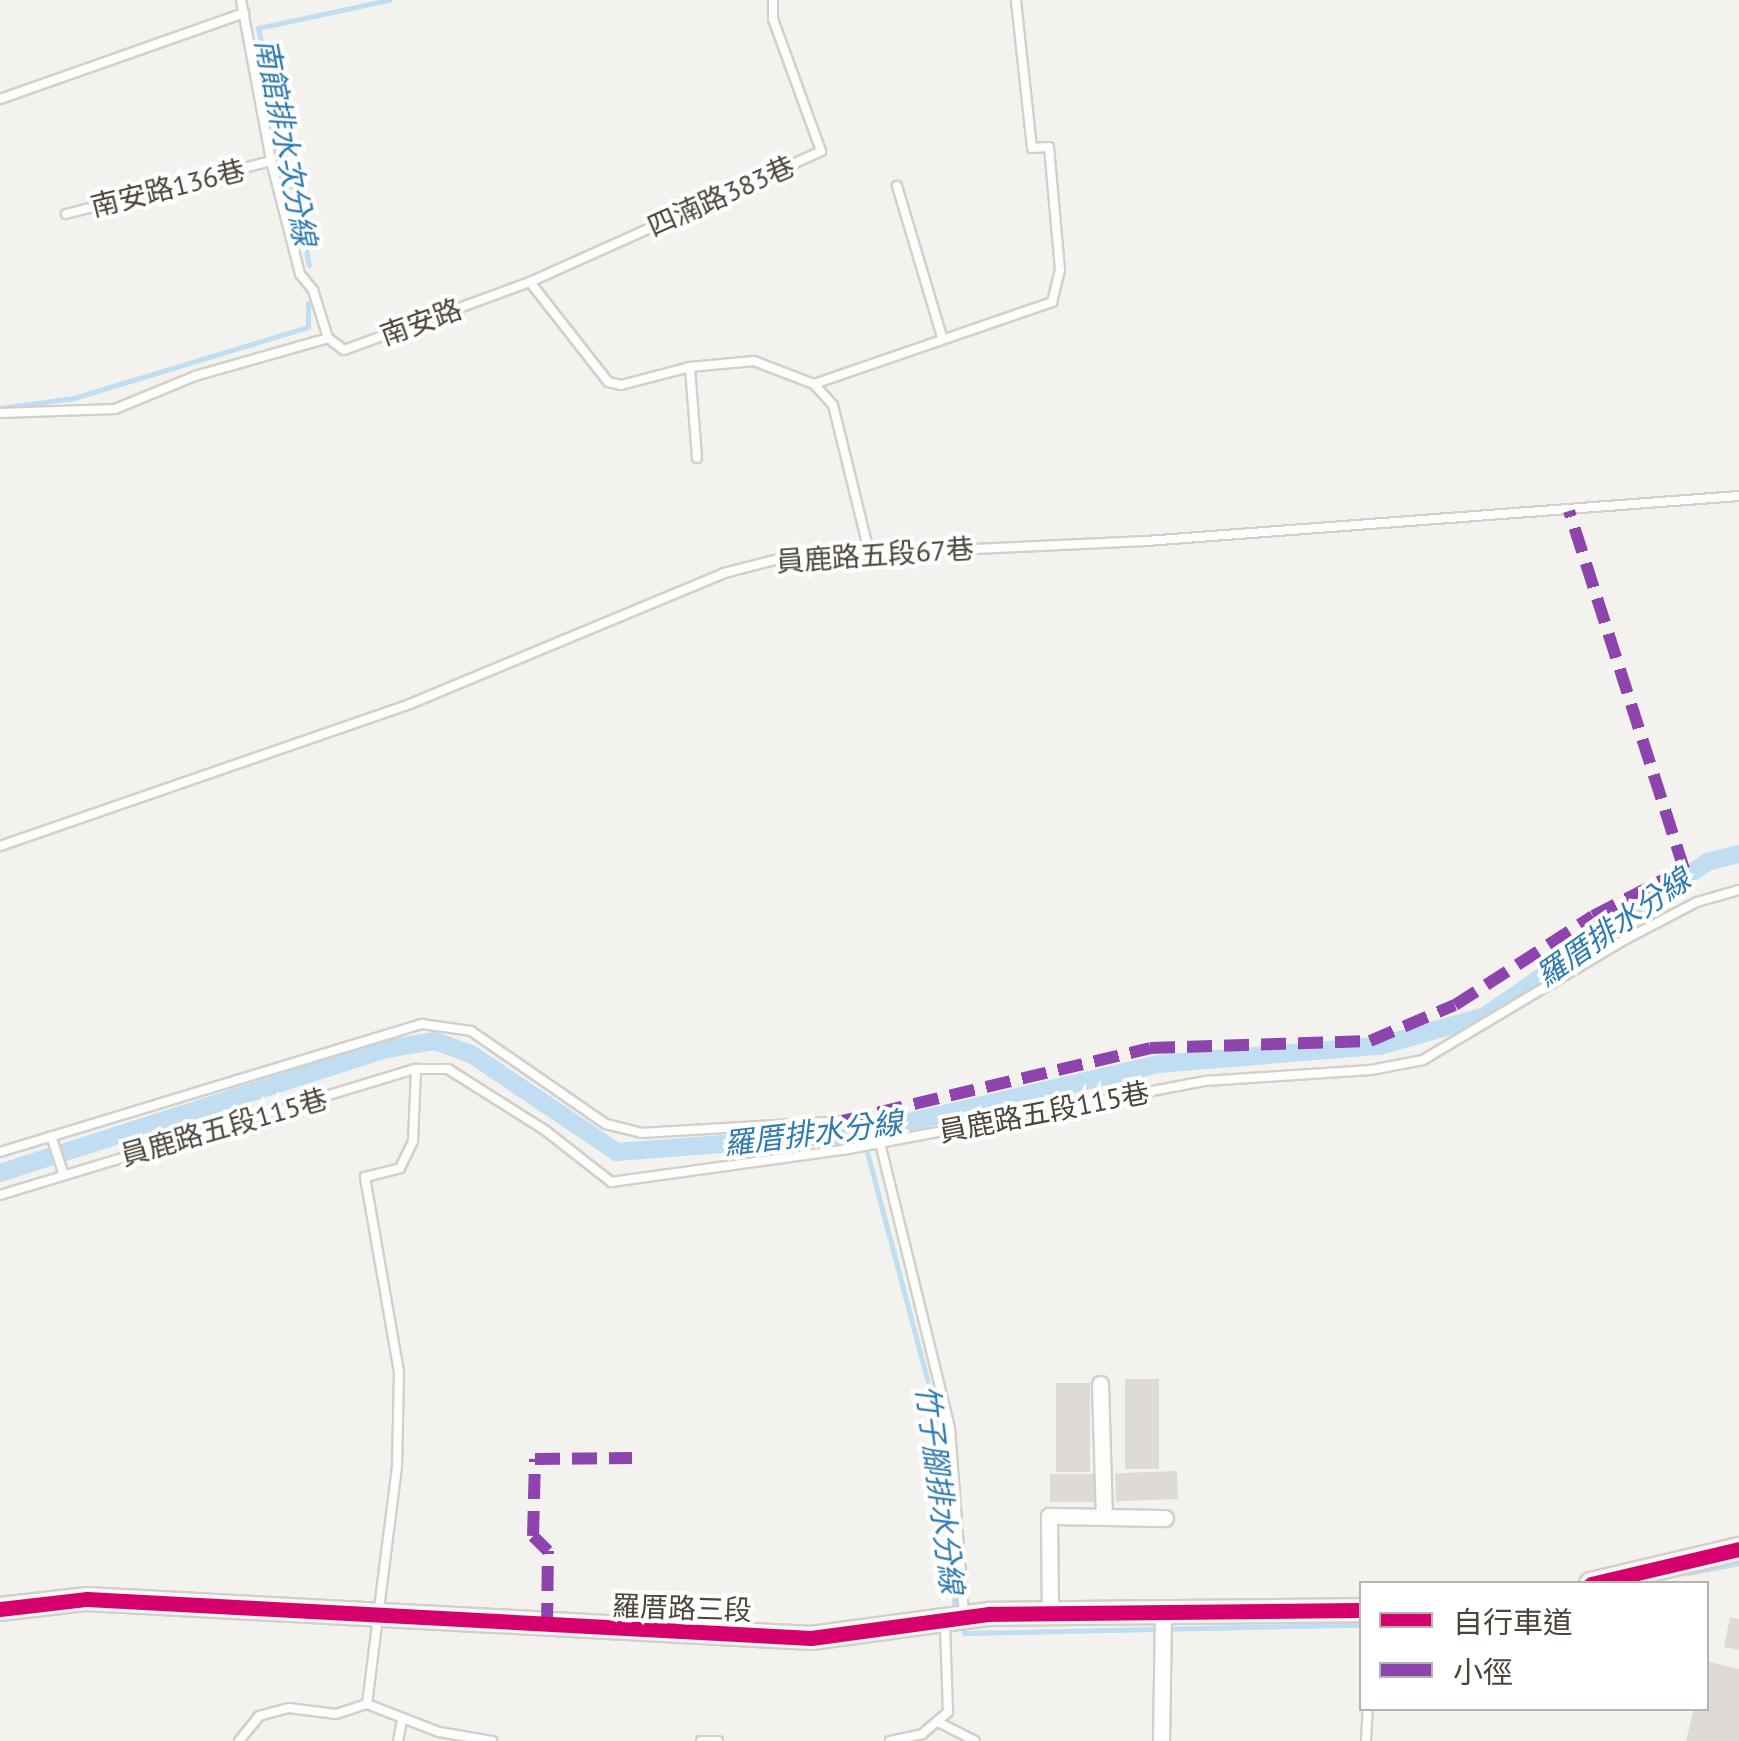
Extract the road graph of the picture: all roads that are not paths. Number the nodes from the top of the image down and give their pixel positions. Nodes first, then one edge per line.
1 (241, 0) edge
2 (774, 0) edge
3 (1016, 0) edge
4 (244, 13) junction
5 (0, 99) edge
6 (271, 162) junction
7 (897, 186) dead end
8 (66, 214) dead end
9 (530, 282) junction
10 (942, 337) junction
11 (328, 338) junction
12 (690, 367) junction
13 (814, 384) junction
14 (0, 413) edge
15 (698, 458) dead end
16 (1739, 496) edge
17 (869, 552) junction
18 (0, 846) edge
19 (1739, 890) edge
20 (416, 1069) junction
21 (842, 1120) dead end
22 (51, 1136) junction
23 (880, 1143) junction
24 (0, 1152) edge
25 (64, 1175) junction
26 (0, 1195) edge
27 (1100, 1384) dead end
28 (1104, 1517) junction
29 (1165, 1518) dead end
30 (1739, 1550) edge
31 (1605, 1581) edge
32 (0, 1609) edge
33 (1359, 1610) edge
34 (1163, 1612) junction
35 (1050, 1613) junction
36 (380, 1618) junction
37 (956, 1620) junction
38 (367, 1704) junction
39 (1368, 1711) edge
40 (402, 1720) junction
41 (940, 1723) junction
42 (239, 1741) edge
43 (398, 1741) edge
44 (492, 1741) edge
45 (701, 1741) edge
46 (718, 1741) edge
47 (890, 1741) edge
48 (975, 1741) edge
49 (1161, 1741) edge
50 (1366, 1741) edge

1 - 4 lane
2 - 9 lane, 四湳路383巷
3 - 10 lane
4 - 5 lane
4 - 6 lane
6 - 8 lane, 南安路136巷
6 - 11 lane
7 - 10 lane
9 - 11 lane, 南安路
9 - 12 lane
10 - 13 lane
11 - 14 lane
12 - 13 lane
12 - 15 lane
13 - 17 lane
16 - 17 lane, 員鹿路五段67巷
17 - 18 lane, 員鹿路五段67巷
19 - 23 lane, 員鹿路五段115巷
20 - 23 lane, 員鹿路五段115巷
20 - 25 lane, 員鹿路五段115巷
20 - 36 lane
21 - 22 lane, 員鹿路五段115巷
22 - 24 lane, 員鹿路五段115巷
22 - 25 lane
23 - 37 lane
25 - 26 lane, 員鹿路五段115巷
27 - 28 street
28 - 29 street
28 - 35 street
30 - 31 street
32 - 36 street, 羅厝路三段
33 - 34 street, 羅厝路三段
34 - 35 street, 羅厝路三段
34 - 49 street
35 - 37 street, 羅厝路三段
36 - 37 street, 羅厝路三段
36 - 38 lane
37 - 41 lane
38 - 40 lane
38 - 42 lane
39 - 50 lane
40 - 43 lane
40 - 44 lane
41 - 47 lane
41 - 48 lane
45 - 46 lane

